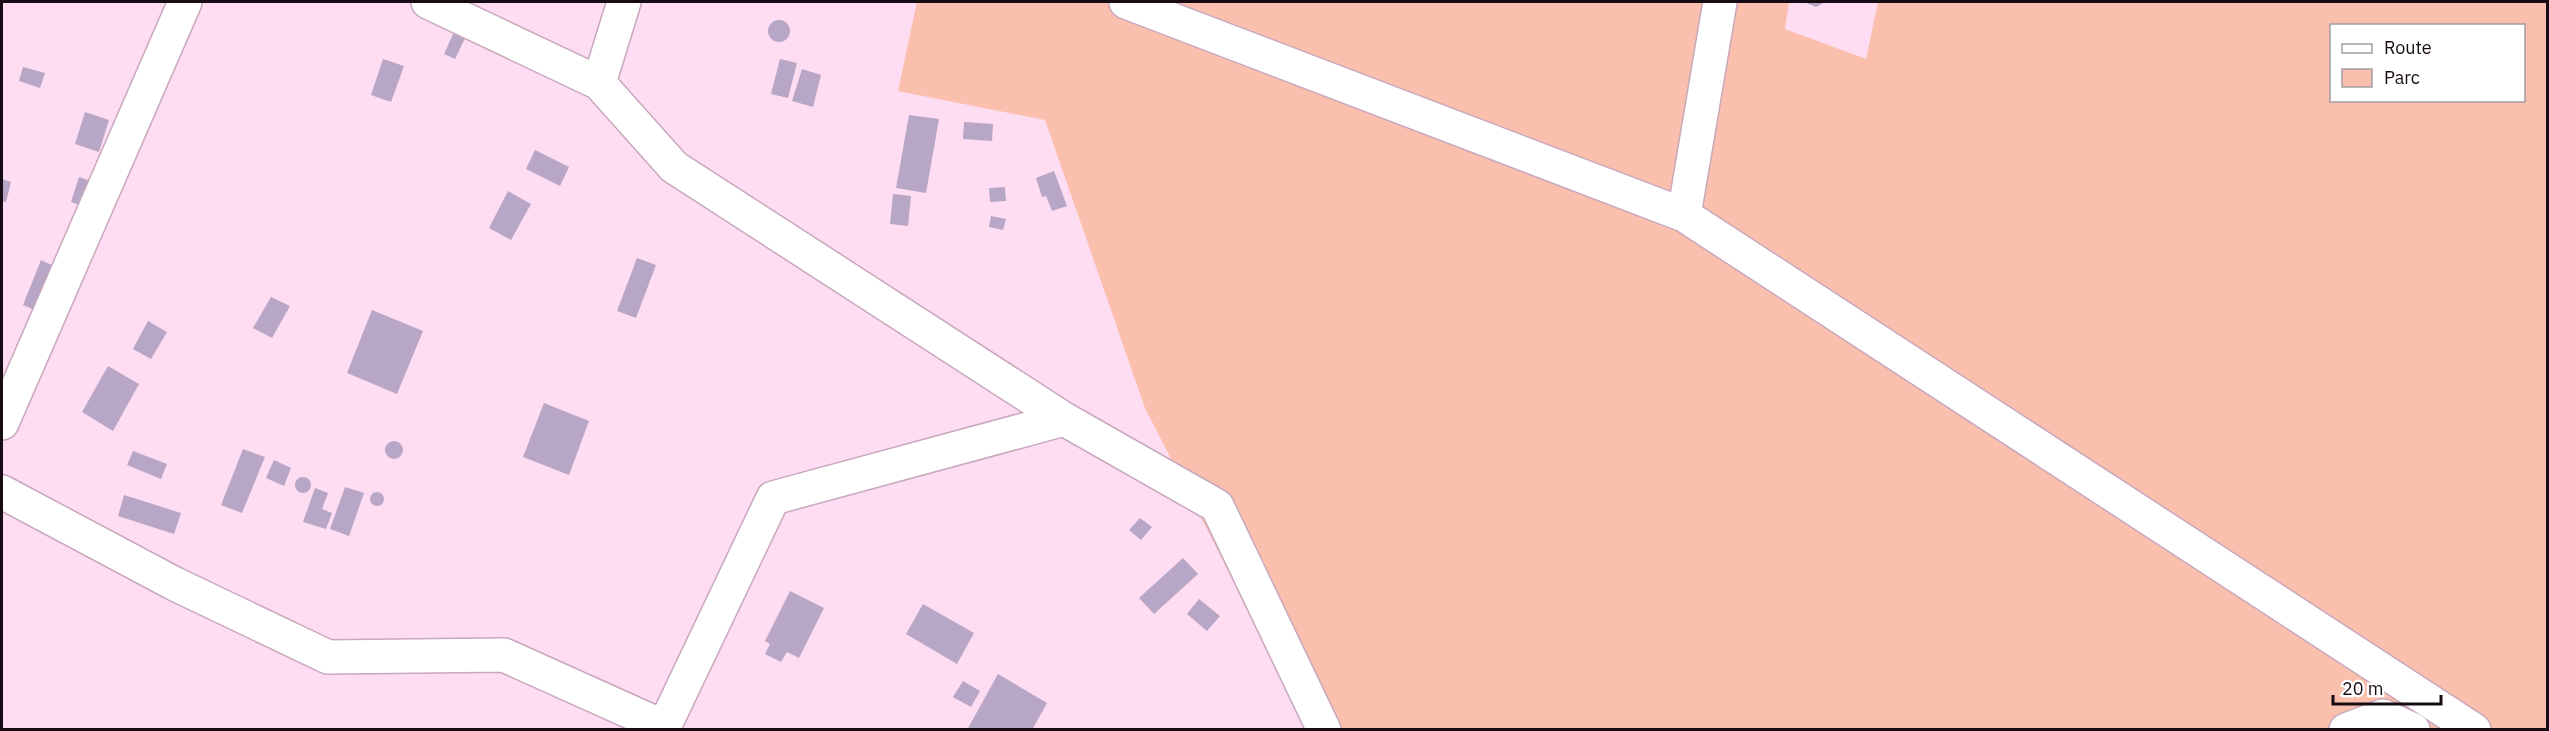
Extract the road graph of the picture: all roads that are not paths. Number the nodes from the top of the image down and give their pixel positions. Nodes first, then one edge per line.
1 (185, 2) edge
2 (428, 2) edge
3 (624, 2) edge
4 (1126, 2) edge
5 (1720, 2) edge
6 (599, 83) junction
7 (1684, 215) junction
8 (1064, 419) junction
9 (2, 423) edge
10 (2, 492) edge
11 (1324, 729) edge
12 (2346, 729) edge
13 (2413, 729) edge
14 (2474, 729) edge

1 - 9 street
2 - 6 street
3 - 6 street
4 - 7 street
5 - 7 street
6 - 8 street
7 - 14 street
8 - 10 street
8 - 11 street
12 - 13 street

